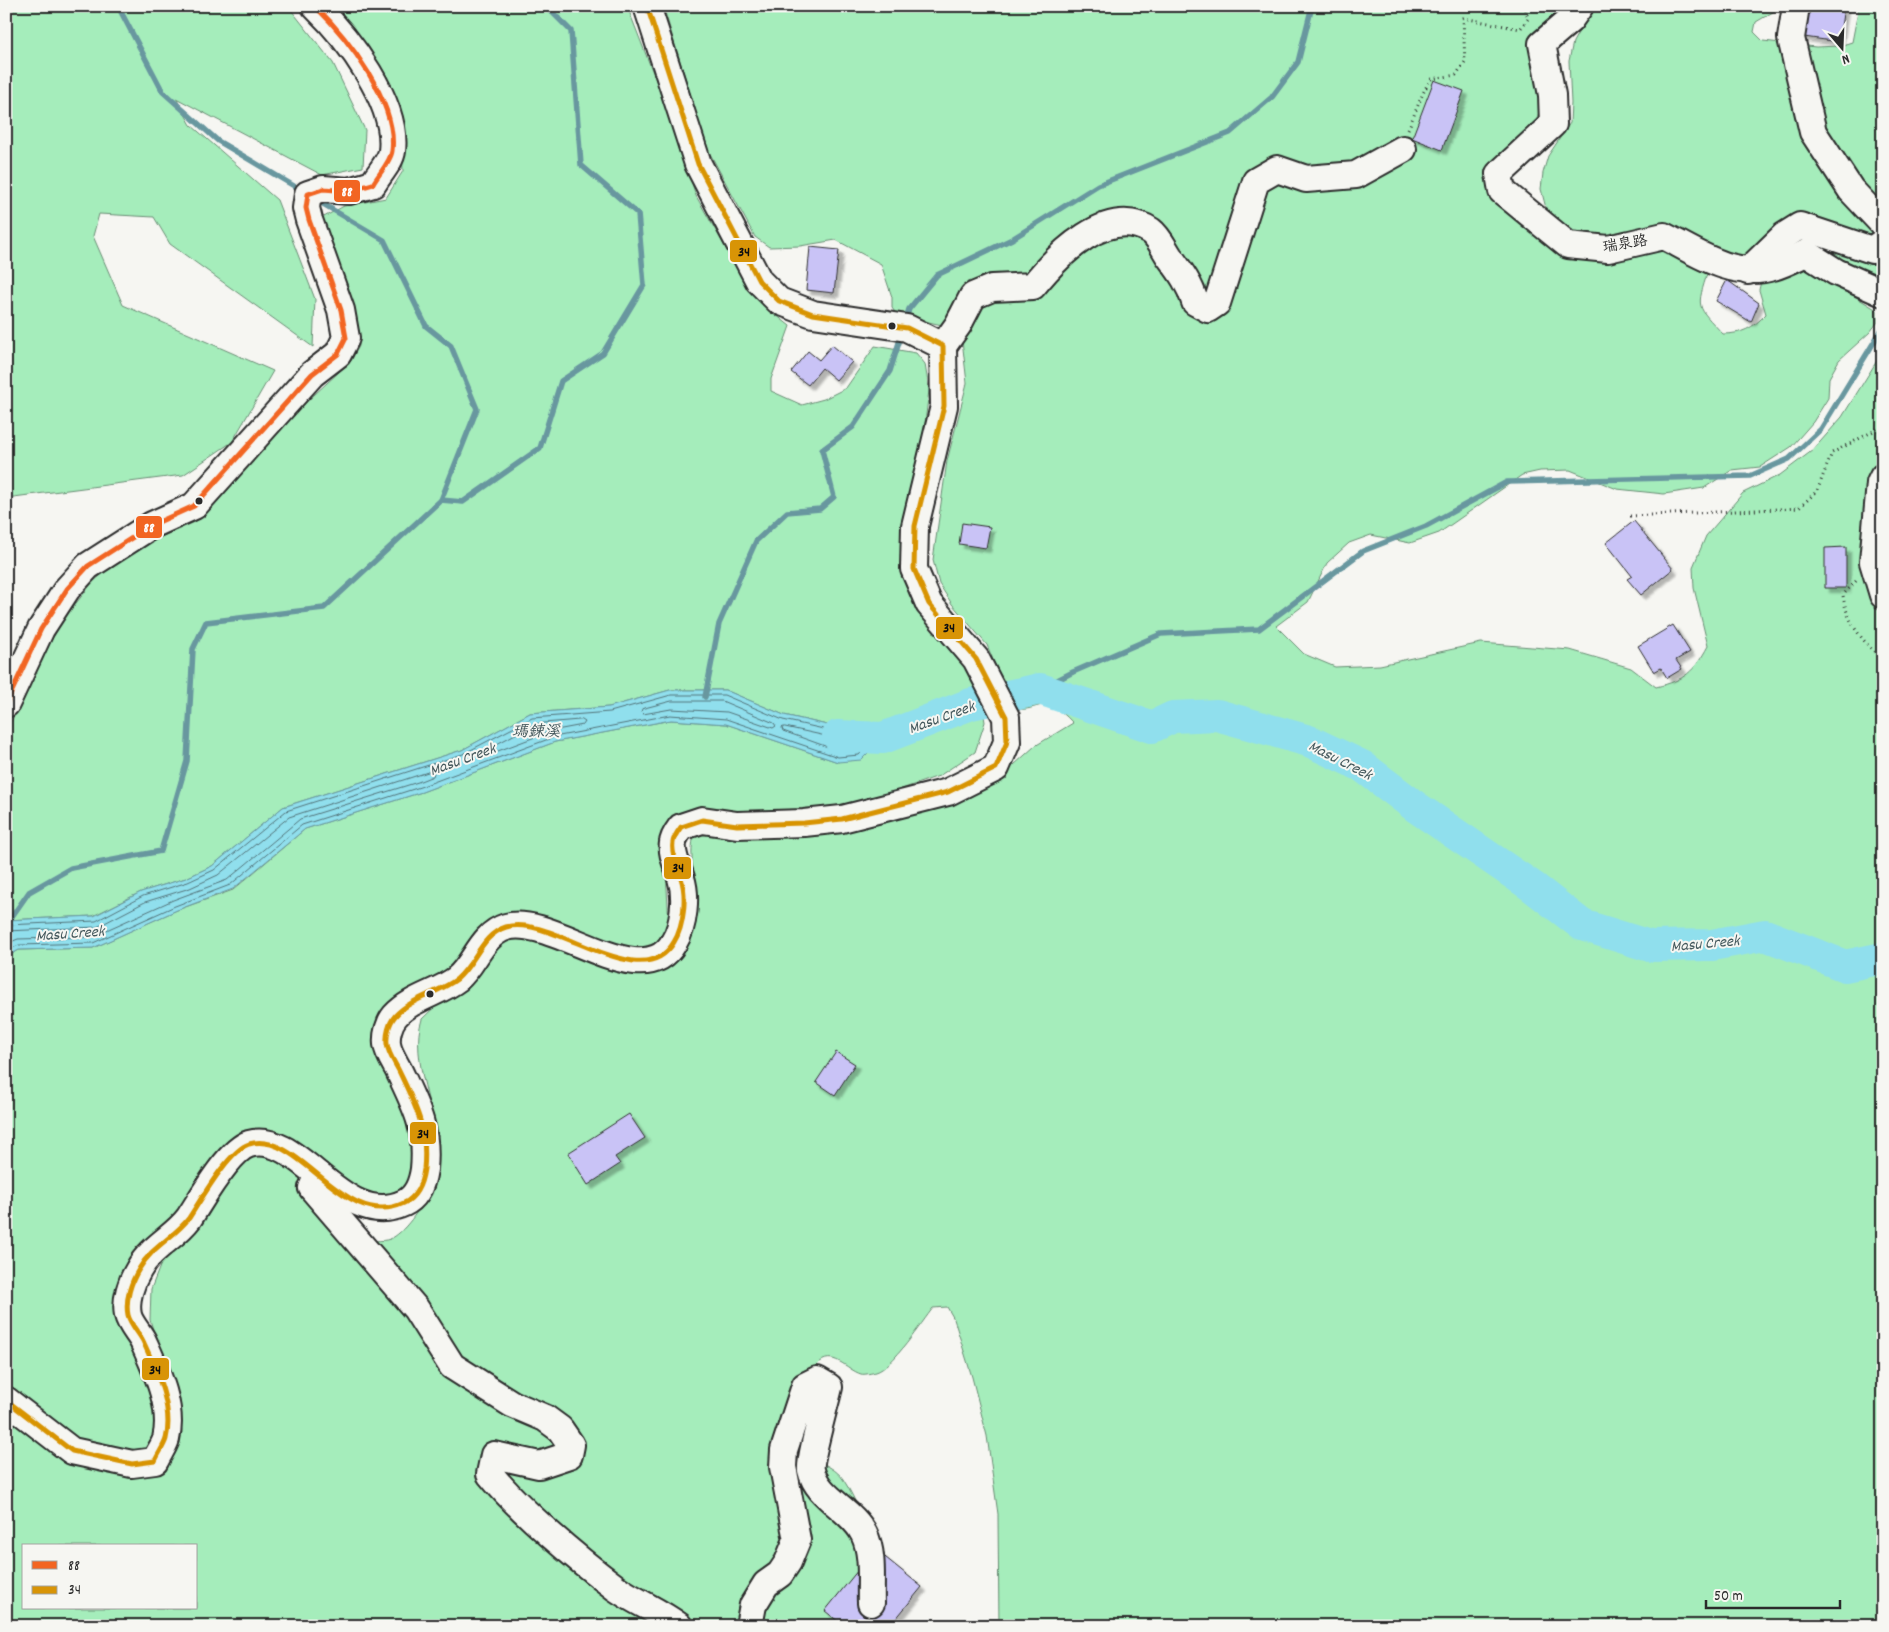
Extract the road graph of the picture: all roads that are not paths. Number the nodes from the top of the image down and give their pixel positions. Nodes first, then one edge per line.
1 (315, 6) edge
2 (647, 6) edge
3 (1580, 6) edge
4 (1796, 6) edge
5 (1403, 149) road end
6 (1883, 224) edge
7 (1883, 242) edge
8 (1748, 271) junction
9 (1883, 293) edge
10 (943, 346) junction
11 (1882, 480) edge
12 (1883, 595) edge
13 (6, 704) edge
14 (318, 1175) junction
15 (6, 1400) edge
16 (871, 1603) dead end
17 (679, 1626) edge
18 (748, 1626) edge

1 - 13 street
2 - 10 street
3 - 8 street, 瑞泉路
4 - 6 street
5 - 10 street
7 - 8 street
8 - 9 street, 瑞泉路
10 - 14 street
11 - 12 street
14 - 15 street
14 - 17 street
16 - 18 street

